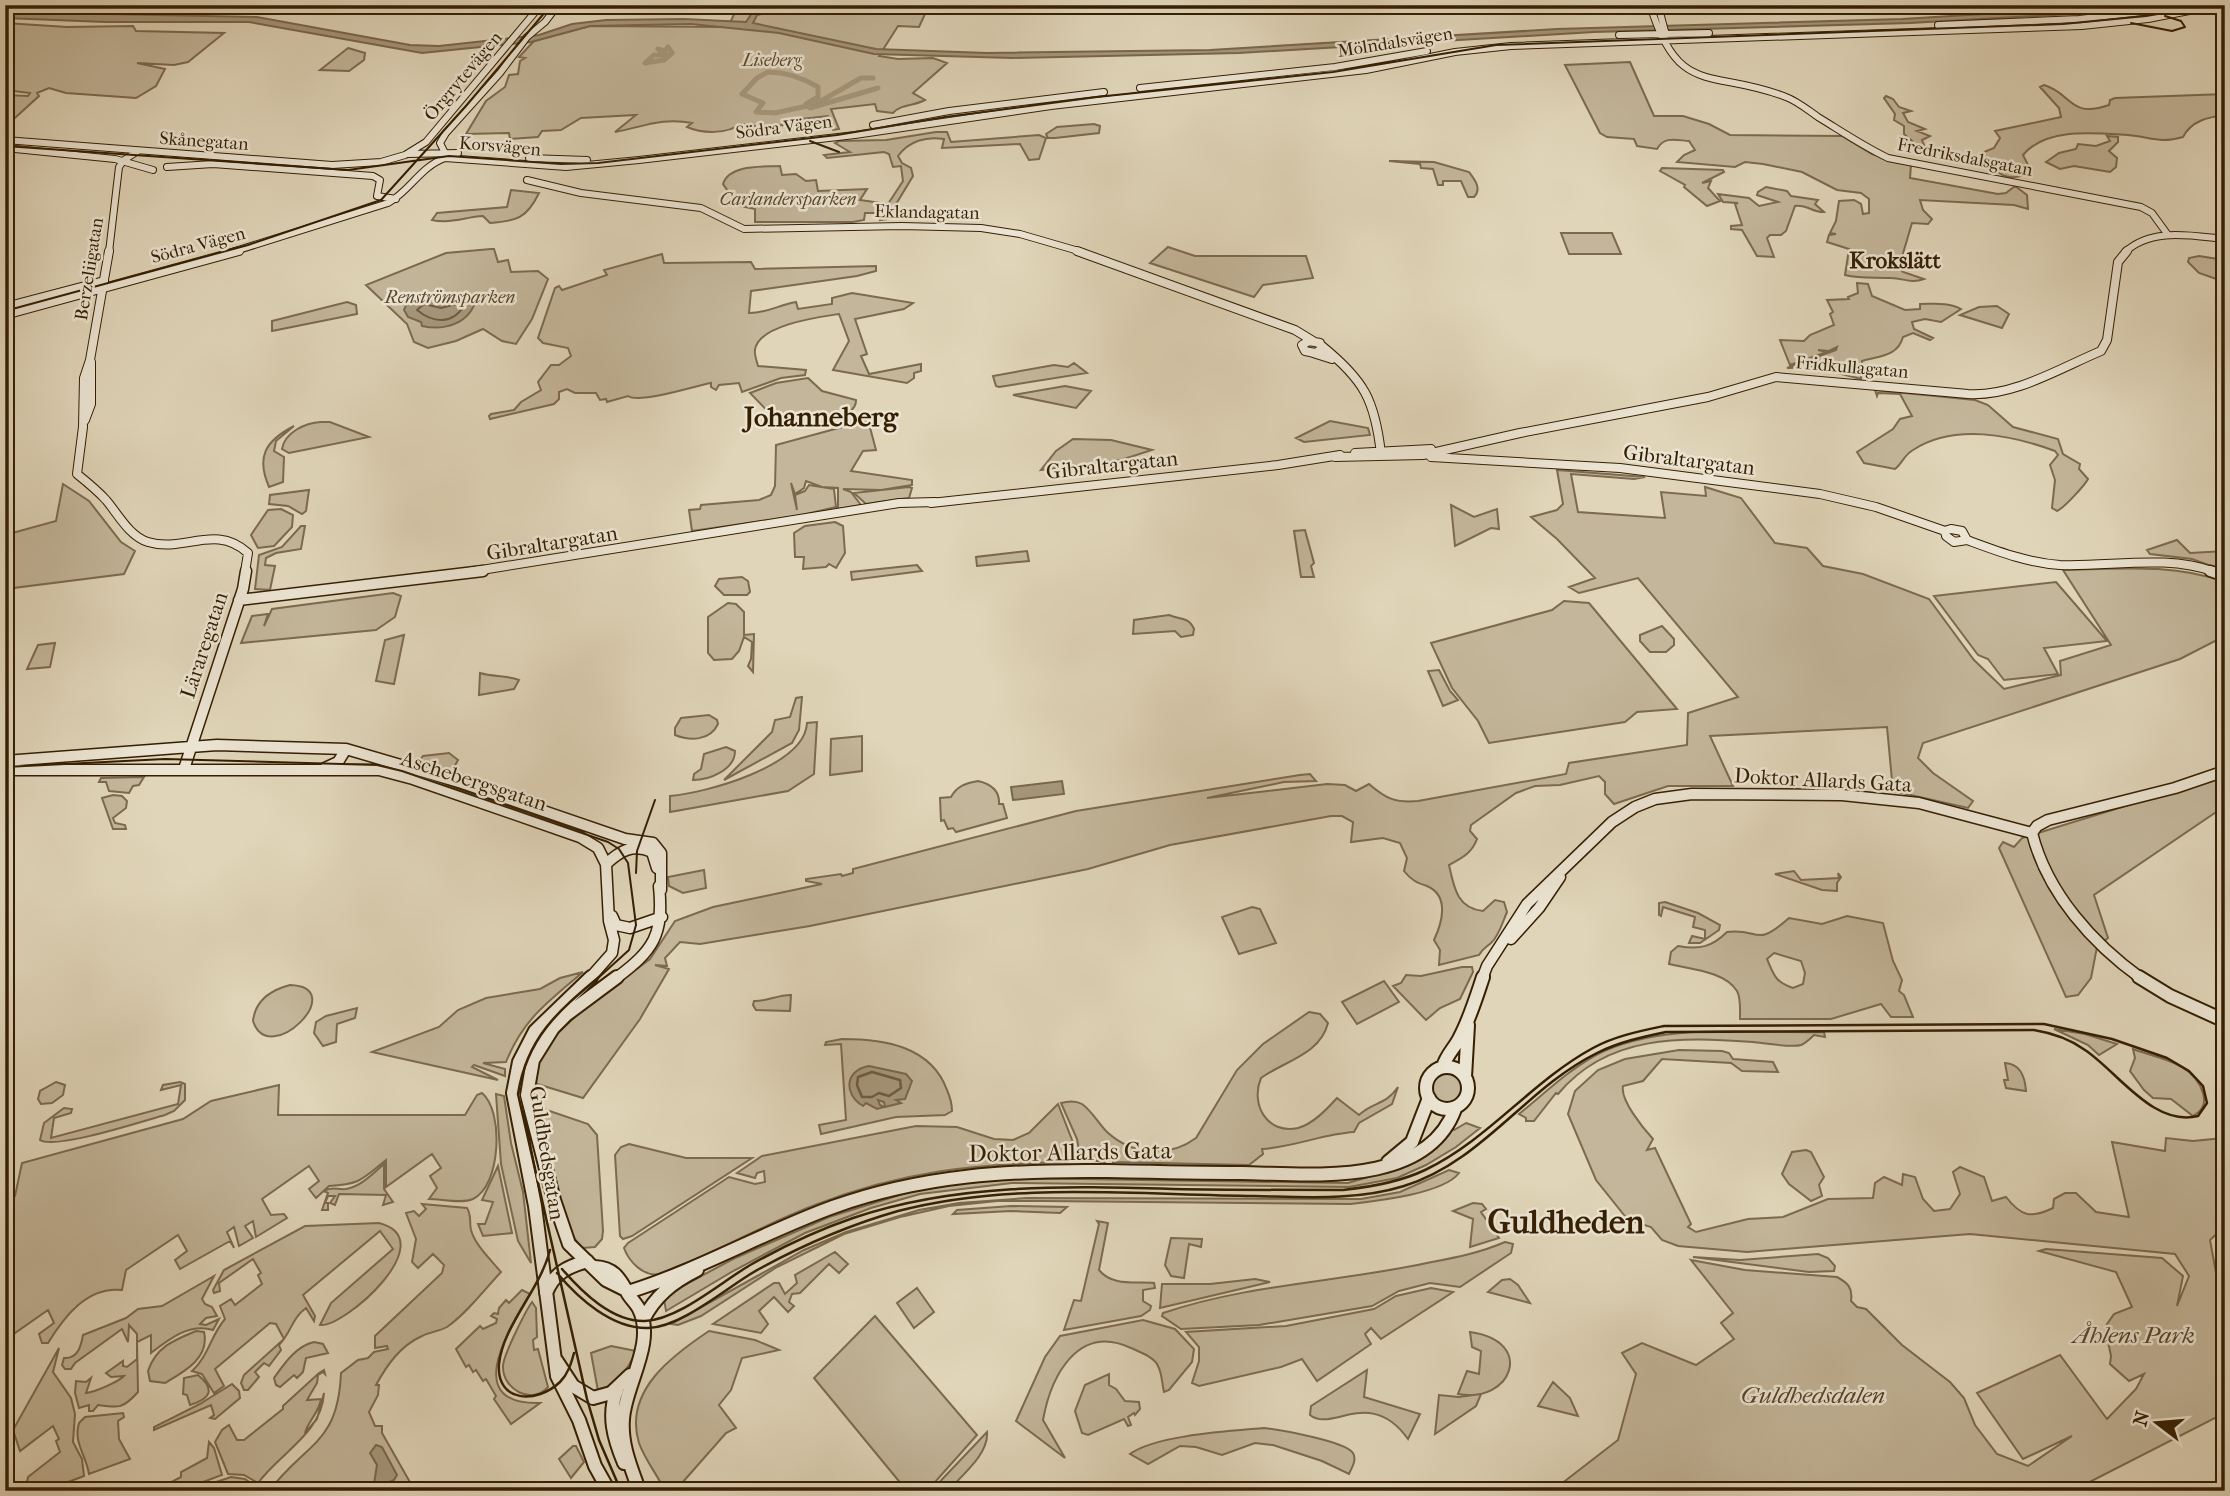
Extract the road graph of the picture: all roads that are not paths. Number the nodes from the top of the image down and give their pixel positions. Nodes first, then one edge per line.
1 (541, 5) edge
2 (558, 5) edge
3 (1650, 5) edge
4 (1658, 5) edge
5 (2188, 5) edge
6 (2220, 5) edge
7 (1660, 30) junction
8 (1666, 42) junction
9 (949, 111) joint
10 (956, 119) joint
11 (5, 140) edge
12 (5, 148) edge
13 (138, 150) junction
14 (150, 151) junction
15 (444, 151) junction
16 (182, 153) junction
17 (403, 155) junction
18 (459, 155) junction
19 (130, 156) junction
20 (540, 162) junction
21 (615, 162) joint
22 (121, 165) junction
23 (167, 167) junction
24 (153, 170) junction
25 (131, 174) dead end
26 (381, 197) junction
27 (396, 199) junction
28 (2168, 235) junction
29 (2225, 239) edge
30 (201, 257) dead end
31 (103, 284) junction
32 (5, 307) edge
33 (5, 315) edge
34 (1278, 325) junction
35 (1312, 341) junction
36 (1303, 345) junction
37 (1322, 346) junction
38 (1313, 353) junction
39 (1357, 380) junction
40 (1449, 449) junction
41 (1384, 454) junction
42 (1423, 455) junction
43 (231, 540) joint
44 (2225, 576) edge
45 (239, 600) junction
46 (346, 749) junction
47 (189, 751) junction
48 (5, 761) edge
49 (184, 769) junction
50 (272, 769) junction
51 (5, 770) edge
52 (2225, 771) edge
53 (2032, 833) junction
54 (661, 857) joint
55 (606, 864) junction
56 (661, 890) junction
57 (609, 909) junction
58 (662, 917) junction
59 (1469, 1017) junction
60 (2225, 1021) edge
61 (1443, 1067) junction
62 (1465, 1077) junction
63 (1429, 1098) junction
64 (1455, 1110) junction
65 (1376, 1168) junction
66 (734, 1250) junction
67 (591, 1264) junction
68 (547, 1287) junction
69 (627, 1291) junction
70 (643, 1321) junction
71 (555, 1359) junction
72 (635, 1369) junction
73 (617, 1389) junction
74 (639, 1489) edge
75 (609, 1491) edge

1 - 17 street, Örgrytevägen
2 - 15 street, Örgrytevägen
3 - 7 street
4 - 7 street
5 - 7 street, Mölndalsvägen
6 - 8 street, Mölndalsvägen
7 - 8 street, Fredriksdalsgatan
7 - 9 street, Mölndalsvägen
8 - 10 street, Mölndalsvägen
8 - 28 street, Fredriksdalsgatan
9 - 20 street, Södra Vägen
10 - 21 street, Södra Vägen
11 - 13 street, Skånegatan
12 - 22 street
13 - 14 street, Skånegatan
13 - 19 street
14 - 16 street, Skånegatan
14 - 19 street
15 - 17 street, Korsvägen
15 - 18 street, Korsvägen
16 - 17 street, Skånegatan
16 - 23 street
18 - 20 street, Korsvägen
18 - 27 street, Korsvägen
19 - 22 street
20 - 21 street, Korsvägen
20 - 34 street, Eklandagatan
22 - 24 street
22 - 31 street, Berzeliigatan
23 - 24 street, Skånegatan
23 - 26 street, Skånegatan
24 - 25 street, Skånegatan
26 - 27 street
26 - 30 street, Södra Vägen
27 - 31 street, Södra Vägen
28 - 29 street
28 - 40 street, Fridkullagatan
31 - 32 street, Södra Vägen
31 - 33 street, Södra Vägen
31 - 43 street, Berzeliigatan
34 - 35 street, Eklandagatan
34 - 36 street, Eklandagatan
35 - 36 street
35 - 37 street, Eklandagatan
36 - 38 street, Eklandagatan
37 - 38 street
37 - 39 street, Eklandagatan
38 - 39 street, Eklandagatan
39 - 41 street, Eklandagatan
40 - 41 street, Gibraltargatan
40 - 42 street, Gibraltargatan
41 - 42 street, Gibraltargatan
41 - 45 street, Gibraltargatan
42 - 44 street, Gibraltargatan
43 - 45 street, Läraregatan
45 - 47 street, Läraregatan
46 - 47 street, Aschebergsgatan
46 - 50 street, Aschebergsgatan
46 - 54 street, Aschebergsgatan
47 - 48 street, Aschebergsgatan
47 - 49 street, Läraregatan
49 - 50 street, Aschebergsgatan
49 - 51 street, Aschebergsgatan
50 - 55 street, Aschebergsgatan
52 - 53 street
53 - 59 street, Doktor Allards Gata
53 - 60 street
54 - 56 street, Guldhedsgatan
55 - 56 street, Guldhedsgatan
55 - 57 street, Guldhedsgatan
56 - 58 street, Guldhedsgatan
57 - 58 street
57 - 68 street, Guldhedsgatan
58 - 67 street, Guldhedsgatan
59 - 61 street, Doktor Allards Gata
59 - 62 street, Doktor Allards Gata
61 - 62 street
61 - 63 street, Doktor Allards Gata
62 - 64 street, Doktor Allards Gata
63 - 64 street
63 - 65 street, Doktor Allards Gata
64 - 65 street, Doktor Allards Gata
65 - 66 street, Doktor Allards Gata
66 - 69 street, Doktor Allards Gata
66 - 70 street, Doktor Allards Gata
67 - 68 street
67 - 69 street, Guldhedsgatan
68 - 71 street, Guldhedsgatan
69 - 70 street, Guldhedsgatan
70 - 72 street
71 - 73 street, Guldhedsgatan
71 - 75 street, Guldhedsgatan
72 - 73 street
72 - 74 street
73 - 74 street

